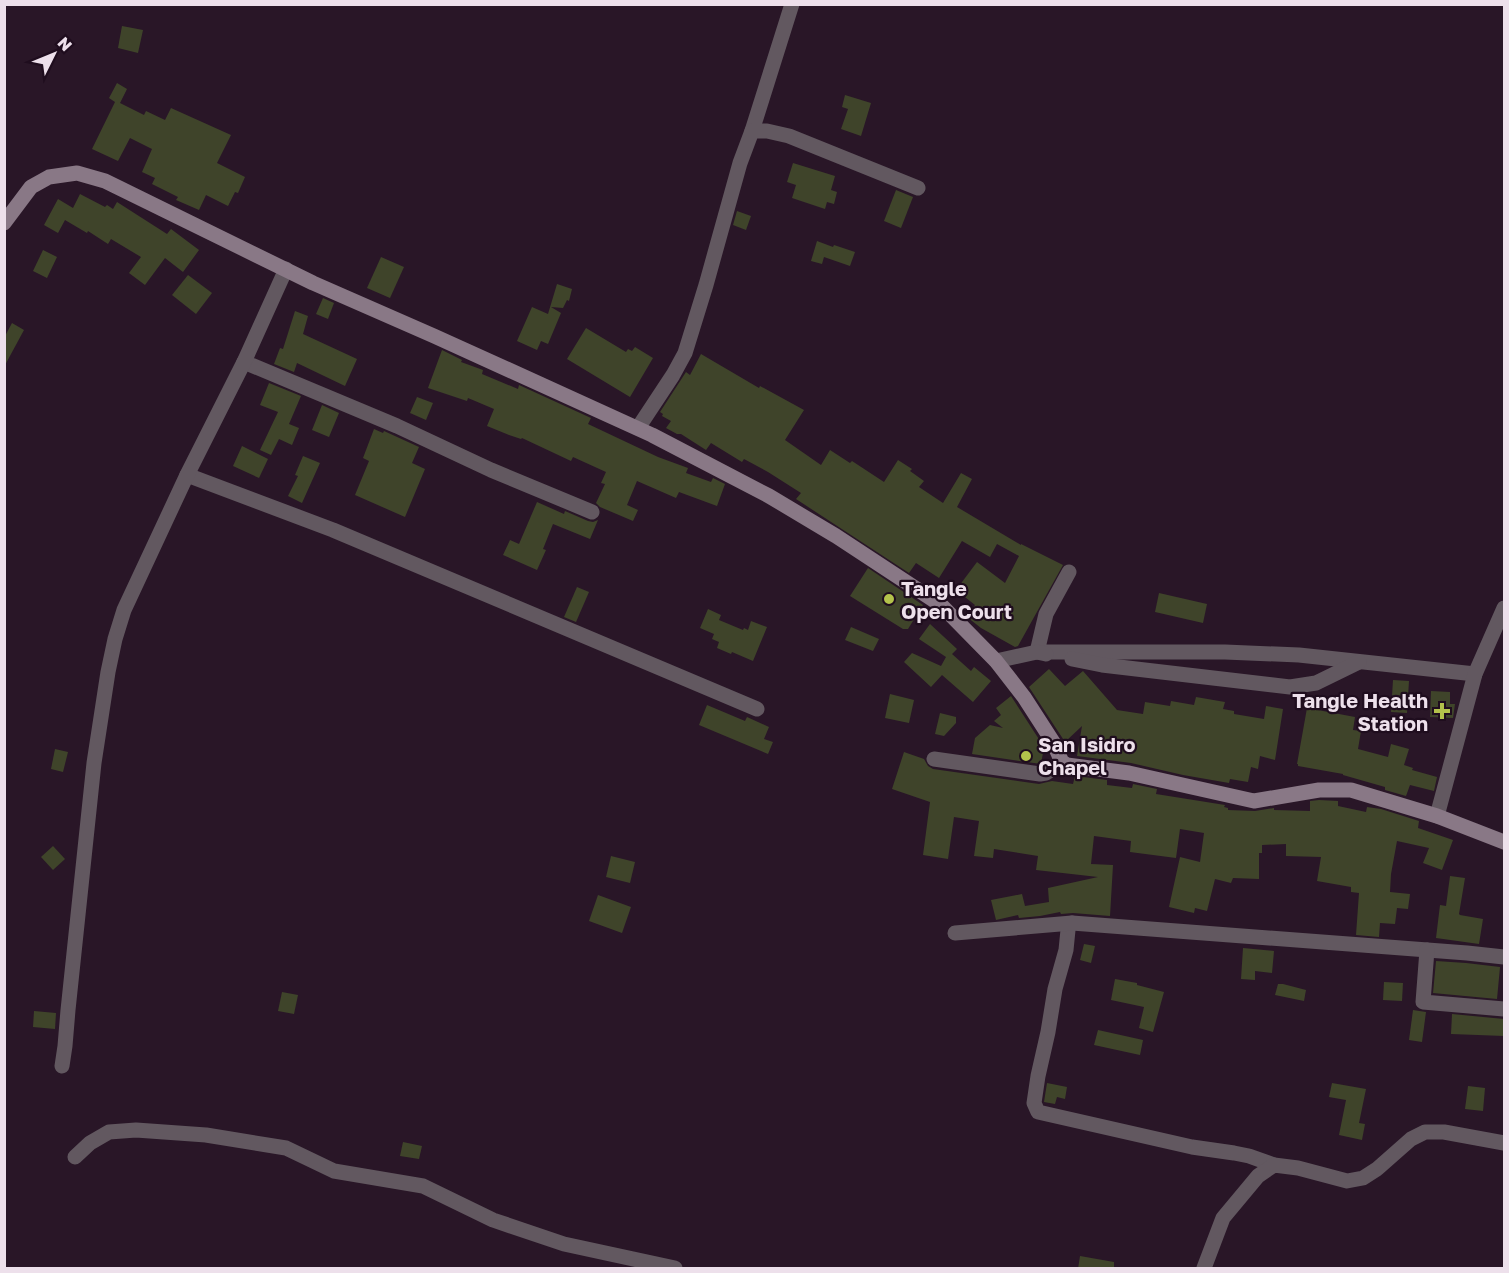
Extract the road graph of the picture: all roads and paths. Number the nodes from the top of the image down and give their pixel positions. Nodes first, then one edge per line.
1 (792, 4) edge
2 (752, 131) junction
3 (918, 188) dead end
4 (4, 223) edge
5 (286, 269) junction
6 (244, 362) junction
7 (638, 428) junction
8 (187, 475) junction
9 (592, 512) dead end
10 (1069, 572) dead end
11 (1504, 608) edge
12 (1037, 652) junction
13 (996, 661) junction
14 (1360, 661) junction
15 (1475, 674) junction
16 (757, 710) dead end
17 (934, 759) dead end
18 (1062, 762) junction
19 (1437, 816) junction
20 (1504, 843) edge
21 (1072, 923) junction
22 (955, 933) dead end
23 (1427, 950) junction
24 (1504, 957) edge
25 (1504, 1009) edge
26 (62, 1066) dead end
27 (1504, 1143) edge
28 (75, 1157) dead end
29 (1274, 1166) junction
30 (675, 1269) edge
31 (1203, 1269) edge

1 - 2 street
2 - 3 street
2 - 7 street
4 - 5 street
5 - 6 street
5 - 7 street
6 - 8 street
6 - 9 street
7 - 13 street
8 - 16 street
8 - 26 street
10 - 12 street
11 - 15 street
12 - 13 street
12 - 14 street
12 - 14 street
13 - 18 street
14 - 15 street
15 - 19 street
17 - 18 street
18 - 19 street
19 - 20 street
21 - 22 street
21 - 23 street
21 - 29 street
23 - 24 street
23 - 25 street
27 - 29 street
28 - 30 street
29 - 31 street

